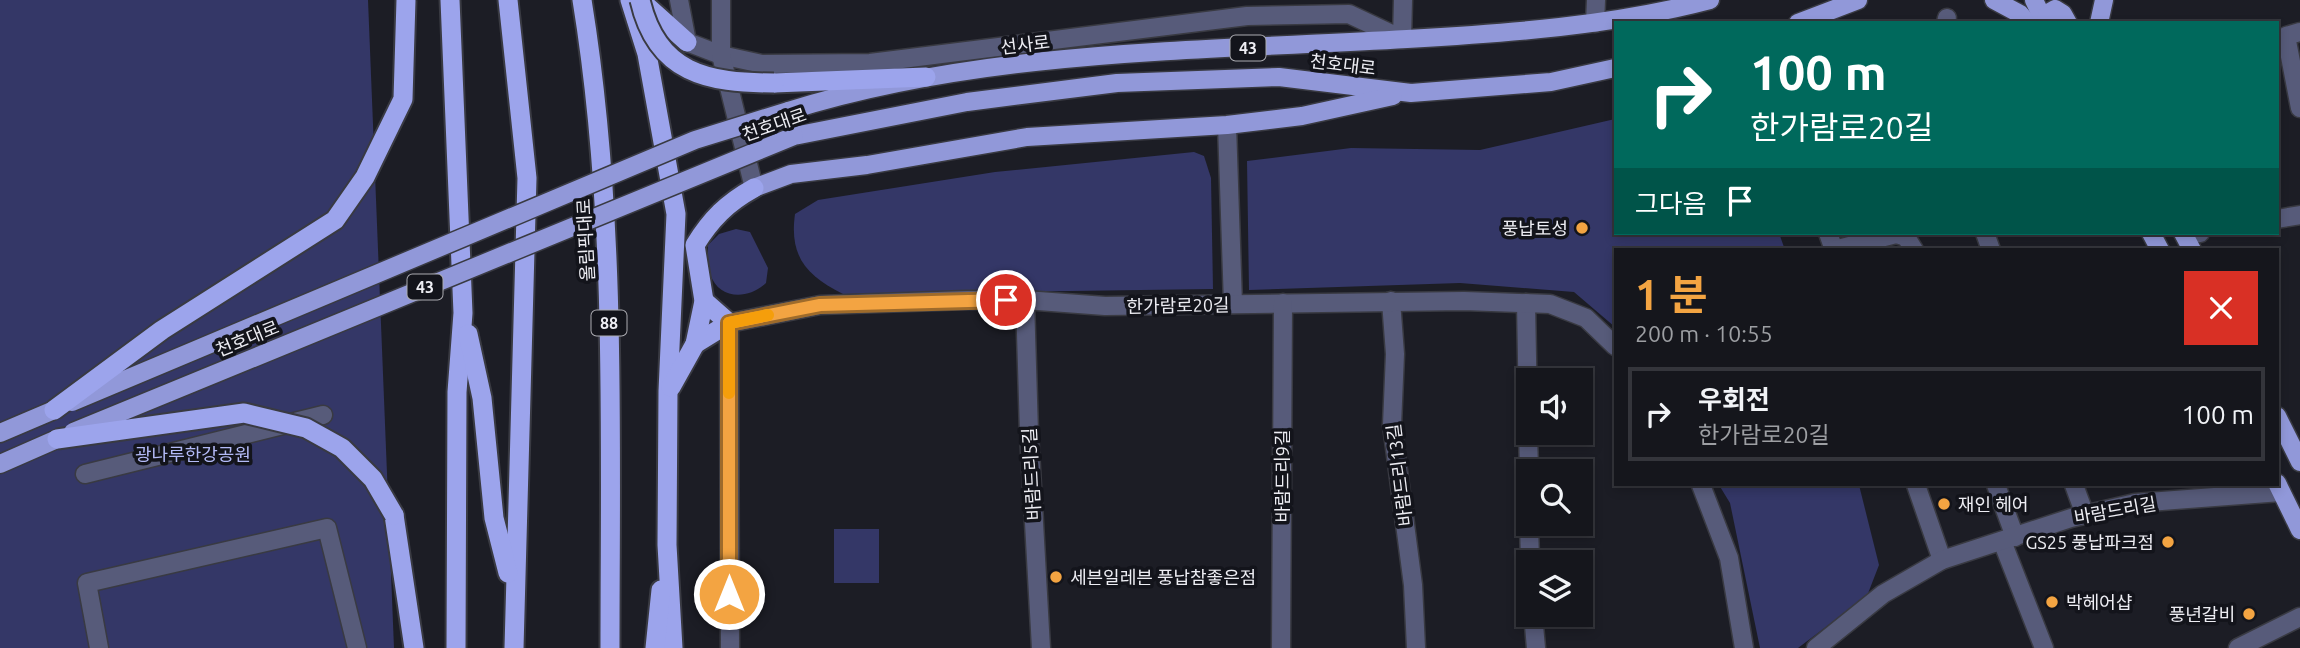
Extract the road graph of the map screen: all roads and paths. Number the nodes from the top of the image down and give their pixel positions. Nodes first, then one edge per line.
1 (406, 0) edge
2 (450, 0) edge
3 (508, 0) edge
4 (582, 0) edge
5 (630, 0) edge
6 (640, 0) edge
7 (679, 0) edge
8 (721, 0) edge
9 (1403, 0) edge
10 (1596, 0) edge
11 (1710, 0) edge
12 (1858, 0) edge
13 (1994, 0) edge
14 (2034, 0) edge
15 (2064, 0) edge
16 (2104, 0) edge
17 (1247, 8) edge
18 (1803, 21) edge
19 (2026, 21) edge
20 (2044, 21) edge
21 (2046, 21) edge
22 (2066, 21) edge
23 (2074, 21) edge
24 (2099, 21) edge
25 (1595, 23) junction
26 (2293, 34) edge
27 (1402, 39) junction
28 (687, 41) junction
29 (721, 55) junction
30 (1614, 68) edge
31 (926, 77) junction
32 (1410, 93) junction
33 (2300, 108) edge
34 (1227, 125) junction
35 (754, 188) junction
36 (676, 214) junction
37 (2300, 215) edge
38 (2279, 219) edge
39 (1889, 235) edge
40 (1901, 235) edge
41 (695, 245) junction
42 (1841, 248) edge
43 (1913, 248) edge
44 (1025, 300) junction
45 (704, 301) junction
46 (1391, 301) junction
47 (1283, 303) junction
48 (1526, 303) junction
49 (1233, 304) junction
50 (463, 313) junction
51 (729, 323) junction
52 (695, 344) junction
53 (1614, 345) edge
54 (1527, 368) edge
55 (668, 391) junction
56 (54, 410) junction
57 (323, 415) dead end
58 (2279, 420) edge
59 (0, 433) edge
60 (57, 439) junction
61 (2300, 462) edge
62 (0, 464) edge
63 (85, 474) dead end
64 (1701, 486) edge
65 (1916, 486) edge
66 (1996, 486) edge
67 (2074, 486) edge
68 (2279, 487) edge
69 (2085, 515) junction
70 (2300, 530) edge
71 (2009, 539) junction
72 (667, 545) junction
73 (1942, 560) junction
74 (513, 597) junction
75 (2300, 617) edge
76 (1534, 627) edge
77 (99, 648) edge
78 (357, 648) edge
79 (414, 648) edge
80 (456, 648) edge
81 (514, 648) edge
82 (610, 648) edge
83 (655, 648) edge
84 (673, 648) edge
85 (730, 648) edge
86 (1041, 648) edge
87 (1282, 648) edge
88 (1416, 648) edge
89 (1536, 648) edge
90 (1744, 648) edge
91 (1816, 648) edge
92 (2044, 648) edge
93 (2238, 648) edge

1 - 56 highway, bridge
2 - 50 highway
3 - 74 highway
4 - 82 highway, 올림픽대로 / 88
5 - 36 highway
6 - 28 highway
6 - 31 highway, bridge
7 - 28 street
8 - 29 street
9 - 27 street
10 - 25 street
11 - 25 main road, 천호대로 / 43
12 - 18 main road
13 - 19 main road
14 - 20 main road
15 - 23 main road
16 - 24 main road
17 - 27 street, 선사로
17 - 29 street, 선사로
21 - 22 main road
25 - 27 main road, 천호대로 / 43
26 - 33 street
27 - 31 main road, 천호대로 / 43
28 - 29 street, 선사로
29 - 35 street
30 - 32 main road, 천호대로 / 43
31 - 56 main road, 천호대로 / 43, bridge
32 - 34 main road
32 - 60 main road, 천호대로 / 43, bridge
34 - 35 main road
34 - 49 street
35 - 41 highway
36 - 41 highway
36 - 55 highway
37 - 38 street
39 - 42 street
40 - 43 street
41 - 45 highway
44 - 49 street, 한가람로20길
44 - 51 street, 한가람로20길
44 - 86 street, 바람드리5길
45 - 51 highway
45 - 52 highway
46 - 47 street, 한가람로20길
46 - 48 street, 한가람로20길
46 - 88 street, 바람드리13길
47 - 49 street, 한가람로20길
47 - 87 street, 바람드리9길
48 - 53 street, 한가람로20길
48 - 54 street
50 - 74 highway
50 - 80 highway
51 - 52 highway
51 - 85 street
52 - 55 highway
55 - 72 highway
56 - 59 main road, 천호대로 / 43
57 - 63 street
58 - 61 main road
60 - 62 main road, 천호대로 / 43
60 - 79 highway, bridge
64 - 90 street
65 - 73 street
66 - 71 street
67 - 69 street
68 - 69 street, 바람드리길
68 - 70 main road
69 - 71 street, 바람드리길
71 - 73 street, 바람드리길
71 - 92 street
72 - 83 highway
72 - 84 highway
73 - 91 street, 바람드리길
74 - 81 highway
75 - 93 street
76 - 89 street
77 - 78 street

